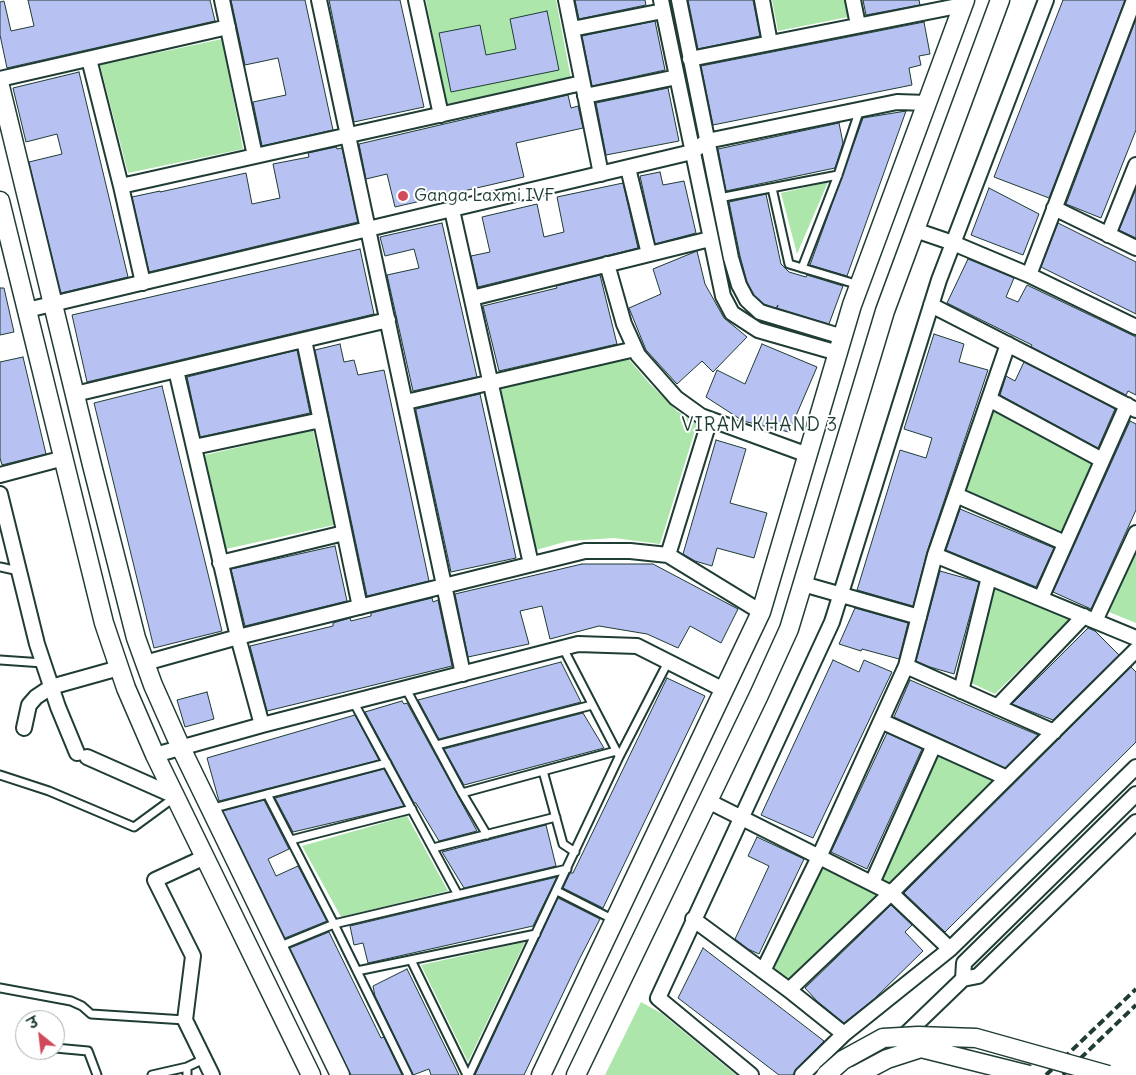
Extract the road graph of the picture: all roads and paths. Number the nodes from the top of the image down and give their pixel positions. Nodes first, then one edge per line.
1 (222, 0) edge
2 (319, 0) edge
3 (416, 0) edge
4 (566, 0) edge
5 (679, 0) edge
6 (762, 0) edge
7 (853, 0) edge
8 (1000, 0) edge
9 (1046, 0) edge
10 (1134, 0) edge
11 (964, 2) edge
12 (662, 5) edge
13 (938, 5) edge
14 (858, 25) junction
15 (228, 27) junction
16 (572, 29) junction
17 (770, 43) junction
18 (690, 58) junction
19 (89, 59) junction
20 (677, 77) junction
21 (0, 78) edge
22 (0, 86) edge
23 (583, 89) junction
24 (927, 102) junction
25 (2, 105) edge
26 (860, 109) junction
27 (441, 115) junction
28 (349, 135) junction
29 (707, 141) junction
30 (692, 152) junction
31 (255, 156) junction
32 (1136, 165) edge
33 (628, 168) junction
34 (601, 174) junction
35 (838, 175) junction
36 (122, 186) junction
37 (772, 188) junction
38 (719, 198) junction
39 (0, 201) edge
40 (1054, 208) junction
41 (452, 210) junction
42 (3, 223) edge
43 (369, 229) junction
44 (915, 230) junction
45 (1108, 235) junction
46 (710, 239) junction
47 (952, 243) junction
48 (1136, 248) edge
49 (649, 254) junction
50 (607, 264) junction
51 (802, 268) junction
52 (1029, 275) junction
53 (143, 283) junction
54 (859, 285) junction
55 (472, 298) junction
56 (53, 305) junction
57 (931, 305) junction
58 (27, 310) junction
59 (388, 320) junction
60 (1136, 327) edge
61 (304, 340) junction
62 (1008, 344) junction
63 (840, 345) junction
64 (635, 349) junction
65 (176, 370) junction
66 (490, 382) junction
67 (75, 394) junction
68 (989, 399) junction
69 (406, 402) junction
70 (1131, 407) edge
71 (710, 419) junction
72 (321, 420) junction
73 (194, 447) junction
74 (808, 455) junction
75 (64, 458) junction
76 (1102, 460) junction
77 (0, 475) edge
78 (0, 494) edge
79 (956, 495) junction
80 (344, 533) junction
81 (1135, 535) edge
82 (1065, 543) junction
83 (668, 555) junction
84 (935, 555) junction
85 (220, 563) junction
86 (531, 564) junction
87 (0, 566) edge
88 (20, 571) junction
89 (989, 577) junction
90 (803, 584) junction
91 (445, 586) junction
92 (840, 596) junction
93 (1040, 598) junction
94 (360, 608) junction
95 (761, 612) junction
96 (919, 617) junction
97 (1090, 618) junction
98 (238, 637) junction
99 (1136, 638) edge
100 (563, 648) junction
101 (1136, 650) edge
102 (0, 660) edge
103 (668, 662) junction
104 (43, 663) junction
105 (145, 663) junction
106 (906, 666) junction
107 (119, 668) junction
108 (463, 674) junction
109 (51, 687) junction
110 (406, 689) junction
111 (724, 690) junction
112 (961, 690) junction
113 (354, 703) junction
114 (592, 704) junction
115 (997, 706) junction
116 (881, 721) junction
117 (262, 725) junction
118 (24, 728) dead end
119 (1054, 732) junction
120 (437, 745) junction
121 (934, 745) junction
122 (181, 748) junction
123 (618, 754) junction
124 (155, 755) junction
125 (387, 763) junction
126 (1136, 767) edge
127 (543, 771) junction
128 (0, 775) edge
129 (1007, 778) junction
130 (462, 793) junction
131 (267, 794) junction
132 (1136, 794) edge
133 (175, 796) junction
134 (708, 801) junction
135 (210, 808) junction
136 (412, 810) junction
137 (556, 817) junction
138 (741, 817) junction
139 (1136, 822) edge
140 (487, 834) junction
141 (291, 840) junction
142 (433, 848) junction
143 (575, 852) junction
144 (205, 857) junction
145 (819, 857) junction
146 (567, 869) junction
147 (872, 883) junction
148 (557, 891) junction
149 (891, 893) junction
150 (458, 895) junction
151 (693, 919) junction
152 (614, 920) junction
153 (334, 924) junction
154 (536, 934) junction
155 (278, 947) junction
156 (950, 949) junction
157 (411, 960) junction
158 (357, 971) junction
159 (763, 971) junction
160 (963, 979) junction
161 (0, 988) edge
162 (789, 990) junction
163 (185, 1020) junction
164 (844, 1034) junction
165 (65, 1049) edge
166 (204, 1059) junction
167 (187, 1067) junction
168 (97, 1075) edge
169 (152, 1075) edge
170 (187, 1075) edge
171 (212, 1075) edge
172 (311, 1075) edge
173 (340, 1075) edge
174 (408, 1075) edge
175 (468, 1075) edge
176 (541, 1075) edge
177 (576, 1075) edge
178 (750, 1075) edge
179 (802, 1075) edge
180 (826, 1075) edge
181 (857, 1075) edge
182 (863, 1075) edge
183 (1029, 1075) edge
184 (1108, 1075) edge

1 - 15 street
2 - 28 street
3 - 27 street
4 - 16 street
5 - 18 street
6 - 17 street
7 - 14 street
8 - 44 street
9 - 47 street
10 - 40 street
11 - 13 street
11 - 24 street
12 - 16 street
12 - 20 street
13 - 14 street
14 - 17 street
15 - 19 street
15 - 31 street
16 - 23 street
17 - 18 street
18 - 29 street
19 - 21 street
19 - 36 street
20 - 23 street
20 - 30 street
22 - 25 street
23 - 27 street
23 - 34 street
24 - 26 street
24 - 54 street
25 - 56 street
26 - 29 street
26 - 35 lane
27 - 28 street
28 - 31 street
28 - 43 street
29 - 30 street
29 - 38 street
30 - 33 street
30 - 46 street
31 - 36 street
32 - 45 street
33 - 34 street
33 - 49 street
34 - 41 street
35 - 37 lane
35 - 51 lane
36 - 53 street
37 - 38 lane
37 - 51 lane
38 - 63 street
39 - 42 street
40 - 45 street
40 - 52 street
41 - 43 street
41 - 55 street
42 - 58 street
43 - 53 street
43 - 59 street
44 - 47 street
44 - 90 street
45 - 48 street
46 - 49 street
46 - 63 street
47 - 52 street
47 - 57 street
49 - 50 street
50 - 55 street
50 - 64 street
51 - 54 lane
52 - 60 street
53 - 56 street
54 - 63 street
55 - 66 street
56 - 58 street
56 - 67 street
57 - 62 street
57 - 92 street
58 - 75 street
59 - 61 street
59 - 69 street
61 - 65 street
61 - 72 street
62 - 68 street
62 - 70 street
63 - 74 street
64 - 66 street
64 - 71 street
65 - 67 street
65 - 73 street
66 - 69 street
66 - 86 street
67 - 105 street
68 - 76 street
68 - 79 street
69 - 91 street
70 - 76 street
71 - 74 street
71 - 83 street
72 - 73 street
72 - 80 street
73 - 85 street
74 - 95 street
75 - 77 street
75 - 107 street
76 - 82 street
78 - 88 street
79 - 82 street
79 - 84 street
80 - 85 street
80 - 94 street
81 - 97 street
82 - 93 street
83 - 86 street
83 - 95 street
84 - 89 street
84 - 96 street
85 - 98 street
86 - 91 street
87 - 88 lane
88 - 104 street
89 - 93 street
89 - 112 street
90 - 92 street
90 - 134 street
91 - 94 street
91 - 108 street
92 - 96 street
92 - 138 street
93 - 97 street
94 - 98 street
95 - 111 street
96 - 106 street
97 - 99 street
97 - 115 street
98 - 105 street
98 - 117 street
100 - 103 street
100 - 108 street
100 - 114 lane
101 - 119 street
102 - 104 lane
103 - 111 street
103 - 123 lane
104 - 109 street
105 - 122 street
106 - 112 street
106 - 116 street
107 - 109 street
107 - 124 street
108 - 110 street
109 - 118 street
109 - 133 street
110 - 113 street
110 - 120 lane
111 - 152 street
112 - 115 street
113 - 117 street
113 - 125 lane
114 - 120 lane
114 - 123 lane
115 - 119 street
116 - 121 street
116 - 145 street
117 - 122 street
119 - 129 street
120 - 130 lane
121 - 129 street
121 - 147 street
122 - 124 street
122 - 135 street
123 - 127 lane
123 - 143 lane
124 - 133 street
125 - 131 lane
125 - 136 lane
126 - 156 street
127 - 130 lane
127 - 137 lane
128 - 133 lane
129 - 149 street
130 - 140 lane
131 - 135 lane
131 - 141 lane
132 - 160 street
133 - 144 street
134 - 138 street
134 - 177 street
135 - 155 street
136 - 141 lane
136 - 142 lane
137 - 140 lane
137 - 143 lane
138 - 145 street
138 - 151 street
139 - 160 street
140 - 142 lane
141 - 153 lane
142 - 150 lane
143 - 146 lane
144 - 163 street
144 - 172 street
145 - 147 street
145 - 159 street
146 - 148 lane
146 - 150 lane
147 - 149 street
148 - 152 lane
148 - 154 lane
149 - 156 street
149 - 162 street
150 - 153 lane
151 - 159 street
151 - 178 street
152 - 176 street
153 - 155 lane
153 - 158 lane
154 - 157 lane
154 - 175 lane
155 - 173 street
156 - 164 street
157 - 158 lane
157 - 175 lane
158 - 174 lane
159 - 162 street
160 - 182 street
161 - 163 lane
162 - 164 street
163 - 166 street
164 - 179 street
165 - 168 lane
166 - 167 lane
166 - 171 street
167 - 169 lane
167 - 170 lane
180 - 184 street, bridge
181 - 183 street, bridge

